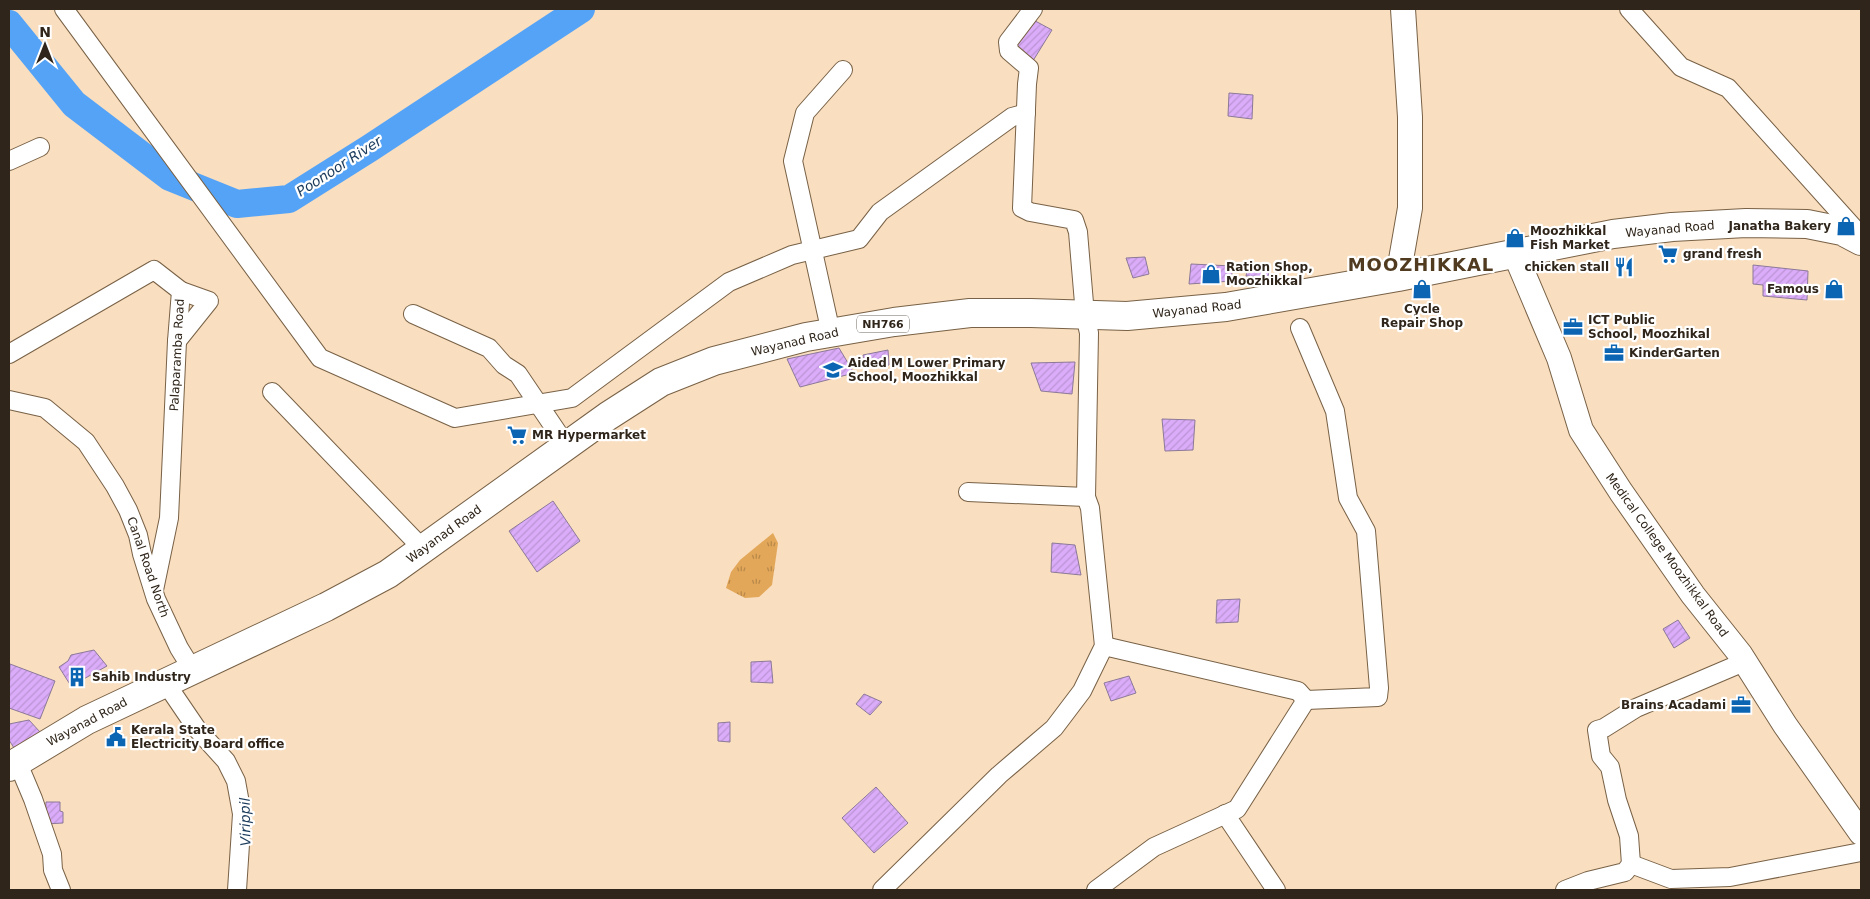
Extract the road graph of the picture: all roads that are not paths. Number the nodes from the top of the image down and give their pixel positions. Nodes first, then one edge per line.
1 (64, 9) edge
2 (1033, 9) edge
3 (1403, 9) edge
4 (1629, 9) edge
5 (843, 70) dead end
6 (1026, 113) junction
7 (40, 147) dead end
8 (9, 161) edge
9 (1861, 240) edge
10 (814, 250) junction
11 (1515, 254) junction
12 (1398, 277) junction
13 (181, 291) junction
14 (413, 314) dead end
15 (1085, 315) junction
16 (1300, 328) dead end
17 (831, 333) junction
18 (177, 341) junction
19 (9, 354) edge
20 (272, 392) dead end
21 (9, 400) edge
22 (539, 404) junction
23 (566, 445) junction
24 (968, 492) dead end
25 (1086, 497) junction
26 (423, 549) junction
27 (154, 590) junction
28 (1104, 646) junction
29 (1744, 662) junction
30 (192, 669) junction
31 (165, 682) junction
32 (1306, 700) junction
33 (13, 764) edge
34 (1225, 814) junction
35 (1861, 833) edge
36 (1861, 852) edge
37 (1631, 864) junction
38 (61, 890) edge
39 (237, 890) edge
40 (882, 890) edge
41 (1096, 890) edge
42 (1276, 890) edge
43 (1565, 890) edge

1 - 22 street
2 - 6 street
3 - 12 street
4 - 9 street
5 - 10 street
6 - 10 street
6 - 15 street
7 - 8 street
9 - 11 highway, Wayanad Road / NH766
10 - 17 street
10 - 22 street
11 - 12 highway, Wayanad Road / NH766
11 - 29 street, Medical College Moozhikkal Road
12 - 15 highway, Wayanad Road / NH766
13 - 18 street, Palaparamba Road
13 - 18 street
13 - 19 street, Palaparamba Road
14 - 22 street
15 - 17 highway, Wayanad Road / NH766
15 - 25 street
16 - 32 street
17 - 23 highway, Wayanad Road / NH766
18 - 27 street, Palaparamba Road
20 - 26 street
21 - 27 street, Canal Road North
22 - 23 street
23 - 26 highway, Wayanad Road / NH766
24 - 25 street
25 - 28 street
26 - 30 highway, Wayanad Road / NH766
27 - 30 street, Canal Road North
28 - 32 street
28 - 40 street
29 - 35 street, Medical College Moozhikkal Road
29 - 37 street
30 - 31 highway, Wayanad Road / NH766
31 - 33 highway, Wayanad Road / NH766
31 - 39 street
32 - 34 street
33 - 38 street
34 - 41 street
34 - 42 street
36 - 37 street
37 - 43 street

